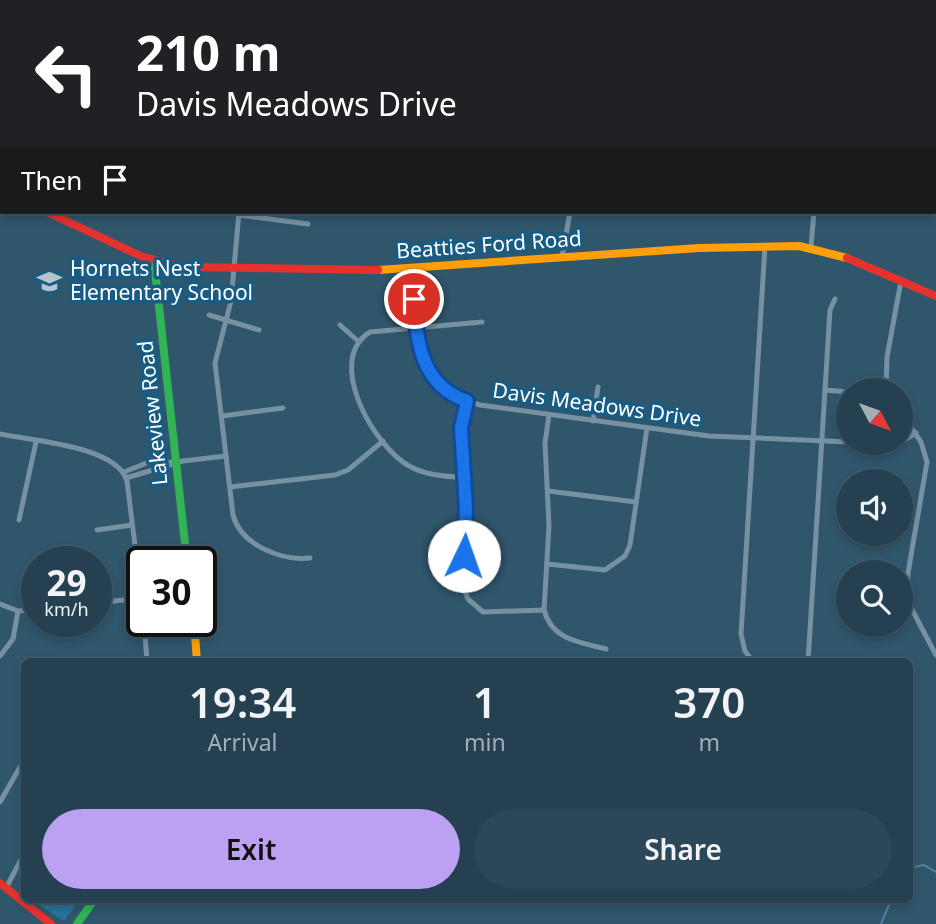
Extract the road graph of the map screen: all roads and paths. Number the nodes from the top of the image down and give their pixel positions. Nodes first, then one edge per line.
1 (51, 214) edge
2 (239, 214) edge
3 (245, 214) edge
4 (570, 214) edge
5 (814, 214) edge
6 (308, 224) dead end
7 (765, 246) junction
8 (811, 247) junction
9 (562, 257) junction
10 (154, 261) junction
11 (412, 268) junction
12 (232, 269) junction
13 (901, 281) junction
14 (936, 296) edge
15 (835, 299) dead end
16 (209, 315) dead end
17 (225, 320) junction
18 (482, 322) dead end
19 (340, 325) dead end
20 (415, 327) junction
21 (259, 330) dead end
22 (358, 341) junction
23 (885, 378) edge
24 (598, 387) dead end
25 (825, 390) junction
26 (836, 391) edge
27 (467, 401) junction
28 (284, 408) dead end
29 (548, 415) junction
30 (222, 416) junction
31 (593, 421) junction
32 (647, 428) junction
33 (914, 430) edge
34 (916, 433) joint
35 (0, 434) edge
36 (753, 437) junction
37 (822, 440) junction
38 (383, 441) junction
39 (836, 441) edge
40 (36, 442) junction
41 (226, 456) junction
42 (177, 462) junction
43 (125, 475) junction
44 (464, 477) junction
45 (230, 487) junction
46 (548, 491) junction
47 (636, 502) junction
48 (19, 520) dead end
49 (132, 525) junction
50 (97, 530) dead end
51 (135, 546) edge
52 (185, 546) edge
53 (310, 558) dead end
54 (547, 564) junction
55 (0, 604) edge
56 (544, 610) junction
57 (18, 611) junction
58 (21, 611) edge
59 (145, 637) edge
60 (195, 637) edge
61 (606, 649) dead end
62 (936, 655) edge
63 (0, 656) edge
64 (147, 658) edge
65 (197, 658) edge
66 (750, 658) edge
67 (808, 658) edge
68 (21, 766) edge
69 (0, 802) edge
70 (21, 858) edge
71 (3, 886) edge
72 (21, 900) edge
73 (24, 903) edge
74 (92, 903) edge
75 (51, 924) edge
76 (77, 924) edge

1 - 10 main road, Beatties Ford Road
2 - 12 street
3 - 6 street
4 - 9 street
5 - 8 street
7 - 8 main road, Beatties Ford Road
7 - 9 main road, Beatties Ford Road
7 - 36 street
8 - 13 main road, Beatties Ford Road
9 - 11 main road, Beatties Ford Road
10 - 12 main road, Beatties Ford Road
10 - 42 main road, Lakeview Road
11 - 12 main road, Beatties Ford Road
11 - 20 street, Davis Meadows Drive
12 - 17 street
13 - 14 main road, Beatties Ford Road
13 - 23 street
15 - 25 street
16 - 17 street
17 - 21 street
17 - 30 street
18 - 20 street
19 - 22 street
20 - 22 street
20 - 27 street, Davis Meadows Drive
22 - 38 street
24 - 31 street
25 - 26 street
25 - 37 street
27 - 29 street, Davis Meadows Drive
27 - 44 street
28 - 30 street
29 - 31 street, Davis Meadows Drive
29 - 46 street
30 - 41 street
31 - 32 street, Davis Meadows Drive
32 - 36 street, Davis Meadows Drive
32 - 47 street
33 - 34 street
34 - 62 street
35 - 40 street
36 - 37 street, Davis Meadows Drive
36 - 66 street
37 - 39 street, Davis Meadows Drive
37 - 67 street
38 - 44 street
38 - 45 street
40 - 43 street
40 - 48 street
41 - 42 street
41 - 45 street
42 - 43 street
42 - 52 main road, Lakeview Road
43 - 49 street
44 - 56 street
45 - 53 street
46 - 47 street
46 - 54 street
47 - 54 street
49 - 50 street
49 - 51 street
54 - 56 street
55 - 57 street
56 - 61 street
57 - 58 street
57 - 63 street
59 - 64 street
60 - 65 main road
68 - 69 street
70 - 71 street
71 - 72 main road
73 - 75 main road
74 - 76 main road

